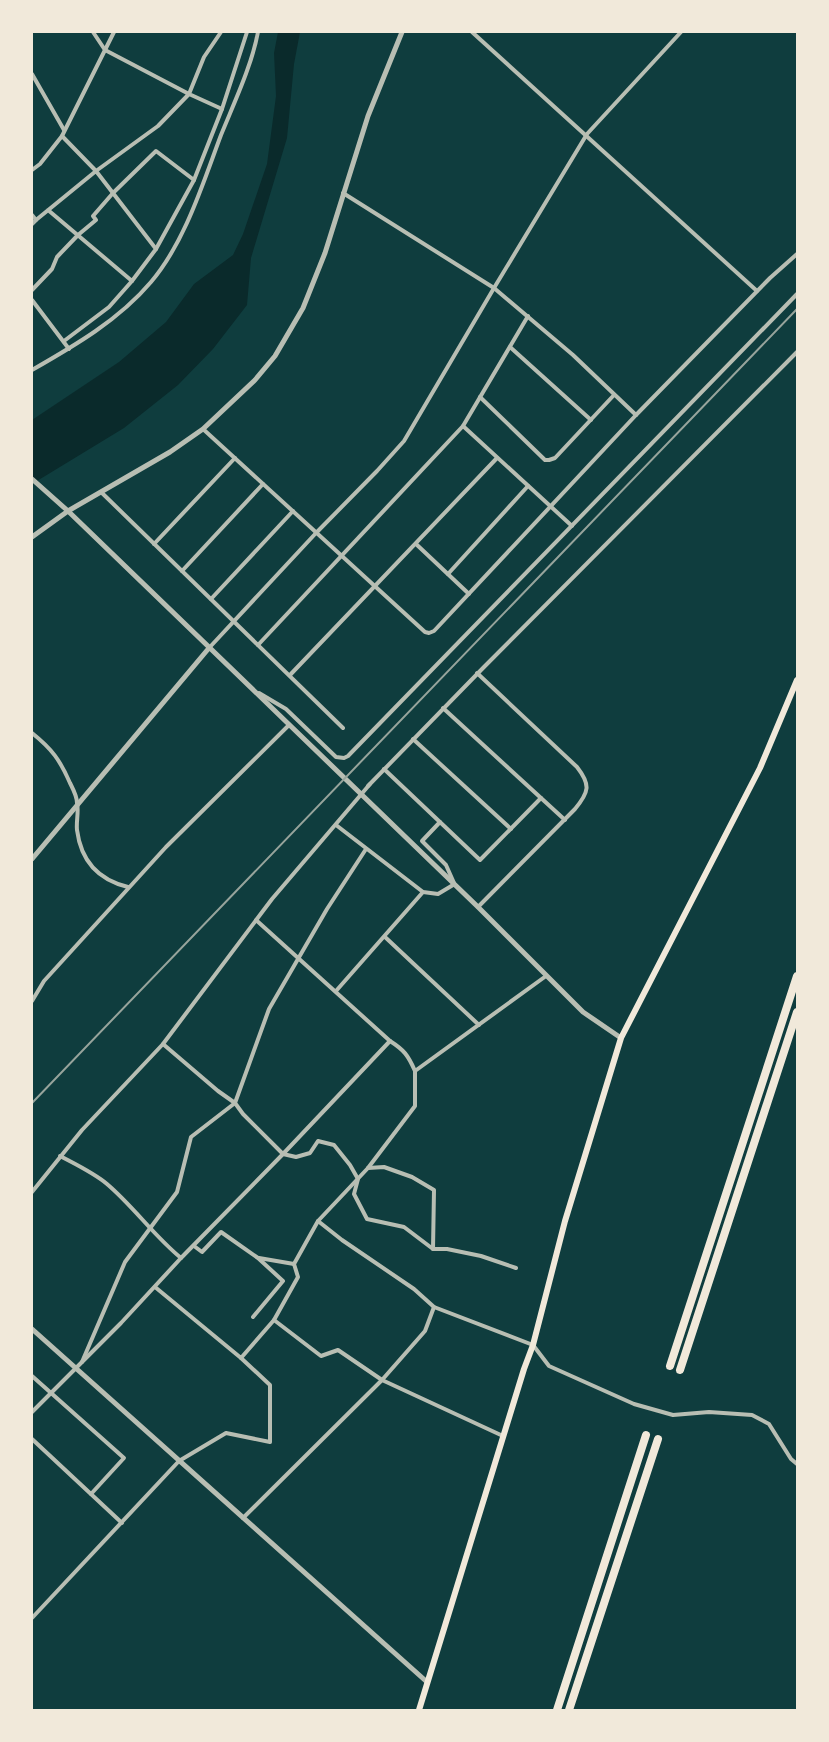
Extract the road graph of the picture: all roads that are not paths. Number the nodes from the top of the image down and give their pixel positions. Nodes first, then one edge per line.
1 (93, 32) edge
2 (114, 32) edge
3 (221, 32) edge
4 (247, 32) edge
5 (258, 32) edge
6 (402, 32) edge
7 (472, 32) edge
8 (681, 32) edge
9 (105, 50) junction
10 (32, 74) edge
11 (189, 94) junction
12 (222, 109) junction
13 (64, 130) junction
14 (62, 136) junction
15 (586, 136) junction
16 (32, 170) edge
17 (96, 171) junction
18 (194, 180) junction
19 (113, 193) junction
20 (343, 193) junction
21 (48, 210) junction
22 (32, 215) edge
23 (36, 220) junction
24 (32, 224) edge
25 (78, 235) junction
26 (156, 249) junction
27 (797, 254) edge
28 (132, 281) junction
29 (494, 288) junction
30 (32, 290) edge
31 (757, 291) junction
32 (797, 294) edge
33 (32, 300) edge
34 (528, 316) junction
35 (64, 341) junction
36 (510, 347) junction
37 (69, 349) junction
38 (797, 352) edge
39 (32, 370) edge
40 (614, 395) junction
41 (480, 398) junction
42 (636, 415) junction
43 (590, 420) junction
44 (463, 426) junction
45 (203, 429) junction
46 (235, 458) junction
47 (497, 458) junction
48 (32, 479) edge
49 (263, 484) junction
50 (528, 486) junction
51 (101, 492) junction
52 (551, 505) junction
53 (67, 510) junction
54 (293, 511) junction
55 (572, 526) junction
56 (316, 533) junction
57 (32, 537) edge
58 (154, 544) junction
59 (416, 544) junction
60 (342, 556) junction
61 (182, 571) junction
62 (448, 574) junction
63 (375, 587) junction
64 (469, 594) junction
65 (212, 599) junction
66 (234, 621) junction
67 (258, 645) junction
68 (209, 648) junction
69 (477, 673) junction
70 (290, 675) junction
71 (797, 680) edge
72 (252, 689) junction
73 (443, 708) junction
74 (289, 725) junction
75 (343, 728) dead end
76 (32, 733) edge
77 (413, 739) junction
78 (384, 769) junction
79 (541, 798) junction
80 (78, 803) junction
81 (565, 820) junction
82 (440, 822) junction
83 (337, 824) junction
84 (511, 829) junction
85 (366, 849) junction
86 (32, 859) edge
87 (454, 886) junction
88 (128, 887) junction
89 (423, 892) junction
90 (478, 907) junction
91 (256, 920) junction
92 (385, 937) junction
93 (298, 958) junction
94 (546, 976) junction
95 (797, 976) edge
96 (336, 991) junction
97 (32, 1001) edge
98 (797, 1012) edge
99 (478, 1025) junction
100 (621, 1038) junction
101 (390, 1041) junction
102 (162, 1044) junction
103 (414, 1071) junction
104 (234, 1103) junction
105 (283, 1154) junction
106 (60, 1156) junction
107 (368, 1168) junction
108 (358, 1179) junction
109 (32, 1192) edge
110 (318, 1221) junction
111 (151, 1228) junction
112 (194, 1246) junction
113 (433, 1249) junction
114 (181, 1258) junction
115 (258, 1258) junction
116 (294, 1264) junction
117 (516, 1268) dead end
118 (155, 1287) junction
119 (434, 1307) junction
120 (253, 1317) dead end
121 (274, 1320) junction
122 (32, 1329) edge
123 (533, 1345) junction
124 (241, 1358) junction
125 (78, 1366) junction
126 (670, 1366) dead end
127 (680, 1370) dead end
128 (32, 1376) edge
129 (382, 1380) junction
130 (51, 1393) junction
131 (32, 1412) edge
132 (646, 1435) dead end
133 (503, 1436) junction
134 (658, 1438) dead end
135 (32, 1439) edge
136 (179, 1461) junction
137 (797, 1464) edge
138 (91, 1494) junction
139 (243, 1518) junction
140 (122, 1522) junction
141 (32, 1618) edge
142 (427, 1682) junction
143 (419, 1710) edge
144 (557, 1710) edge
145 (569, 1710) edge

1 - 9 street
2 - 9 street
3 - 11 street
4 - 12 street
5 - 37 street
6 - 20 street
7 - 15 street
8 - 15 street
9 - 11 street
9 - 13 street
10 - 13 street
11 - 12 street
11 - 17 street
12 - 18 street
13 - 14 street
14 - 16 street
14 - 17 street
15 - 29 street
15 - 31 street
17 - 19 street
17 - 21 street
18 - 19 street
18 - 26 street
19 - 25 street
19 - 26 street
20 - 29 street
20 - 45 street
21 - 23 street
21 - 25 street
22 - 23 street
23 - 24 street
25 - 28 street
25 - 30 street
26 - 28 street
27 - 31 street
28 - 35 street
29 - 34 street
29 - 56 street
31 - 42 street
32 - 55 street
33 - 35 street
34 - 36 street
34 - 40 street
35 - 37 street
36 - 41 street
36 - 43 street
37 - 39 street
38 - 69 street
40 - 42 street
40 - 43 street
41 - 43 street
41 - 44 street
42 - 52 street
44 - 47 street
44 - 60 street
45 - 46 street
45 - 51 street
46 - 49 street
46 - 58 street
47 - 50 street
47 - 59 street
48 - 53 street
49 - 54 street
49 - 61 street
50 - 52 street
50 - 62 street
51 - 53 street
51 - 58 street
52 - 55 street
52 - 64 street
53 - 57 street
53 - 68 street
54 - 56 street
54 - 65 street
55 - 72 street
56 - 60 street
56 - 66 street
58 - 61 street
59 - 62 street
59 - 63 street
60 - 63 street
60 - 67 street
61 - 65 street
62 - 64 street
63 - 64 street
63 - 70 street
65 - 66 street
66 - 67 street
66 - 68 street
67 - 70 street
68 - 72 street
68 - 80 street
69 - 73 street
69 - 81 street
70 - 75 street
71 - 100 main road
72 - 74 street
73 - 77 street
73 - 79 street
74 - 87 street
74 - 88 street
76 - 80 street
77 - 78 street
77 - 84 street
78 - 82 street
78 - 83 street
79 - 81 street
79 - 84 street
80 - 86 street
80 - 88 street
81 - 90 street
82 - 84 street
82 - 87 street
83 - 85 street
83 - 91 street
85 - 89 street
85 - 93 street
87 - 89 street
87 - 90 street
88 - 97 street
89 - 92 street
90 - 94 street
91 - 93 street
91 - 102 street
92 - 96 street
92 - 99 street
93 - 96 street
93 - 104 street
94 - 99 street
94 - 100 street
95 - 126 highway
96 - 101 street
98 - 127 highway
99 - 103 street
100 - 123 main road
101 - 103 street
101 - 105 street
102 - 104 street
102 - 106 street
103 - 107 street
104 - 105 street
104 - 111 street
105 - 108 street
105 - 112 street
106 - 109 street
106 - 111 street
107 - 108 street
107 - 113 street
108 - 110 street
108 - 113 street
110 - 116 street
110 - 119 street
111 - 114 street
111 - 125 street
112 - 114 street
112 - 115 street
113 - 117 street
114 - 118 street
115 - 116 street
115 - 120 street
116 - 121 street
118 - 124 street
118 - 125 street
119 - 123 street
119 - 129 street
121 - 124 street
121 - 129 street
122 - 125 street
123 - 133 main road
123 - 137 street
124 - 136 street
125 - 130 street
125 - 136 street
128 - 130 street
129 - 133 street
129 - 139 street
130 - 131 street
130 - 138 street
132 - 144 highway
133 - 142 main road
134 - 145 highway
135 - 138 street
136 - 139 street
136 - 140 street
138 - 140 street
139 - 142 street
140 - 141 street
142 - 143 main road

